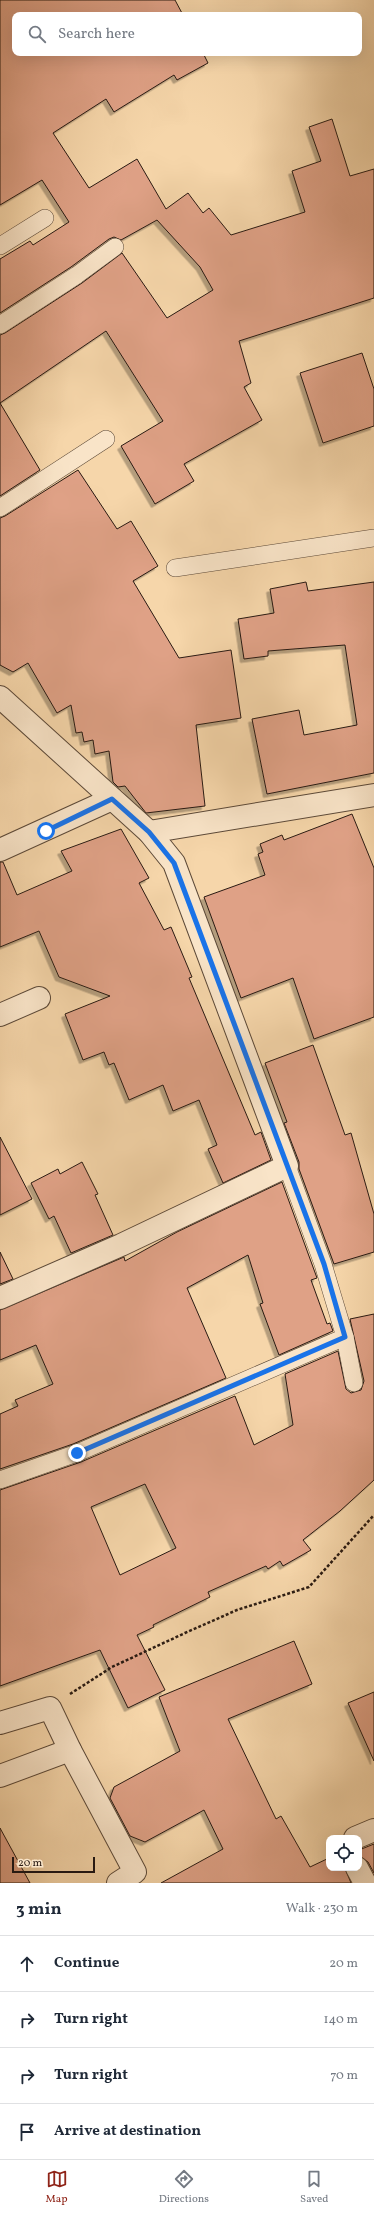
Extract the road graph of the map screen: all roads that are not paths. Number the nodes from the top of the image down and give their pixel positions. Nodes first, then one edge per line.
1 (45, 218) dead end
2 (0, 246) edge
3 (115, 247) dead end
4 (0, 325) edge
5 (106, 439) dead end
6 (0, 508) edge
7 (374, 538) edge
8 (175, 568) dead end
9 (0, 697) edge
10 (374, 795) edge
11 (112, 799) junction
12 (149, 832) junction
13 (0, 850) edge
14 (39, 998) dead end
15 (0, 1015) edge
16 (287, 1166) junction
17 (0, 1298) edge
18 (345, 1337) junction
19 (354, 1383) dead end
20 (0, 1480) edge
21 (0, 1723) edge
22 (70, 1750) junction
23 (0, 1776) edge
24 (374, 1830) edge
25 (362, 1835) edge
26 (359, 1871) edge
27 (118, 1883) edge
28 (365, 1883) edge

1 - 2 lane
3 - 4 lane
5 - 6 lane
7 - 8 lane
9 - 11 street
10 - 12 street
11 - 12 street
11 - 13 street
12 - 16 street
14 - 15 street
16 - 17 street
16 - 18 lane
18 - 19 lane
18 - 20 lane
21 - 22 street
22 - 23 street
22 - 27 street
24 - 25 street
26 - 28 street

